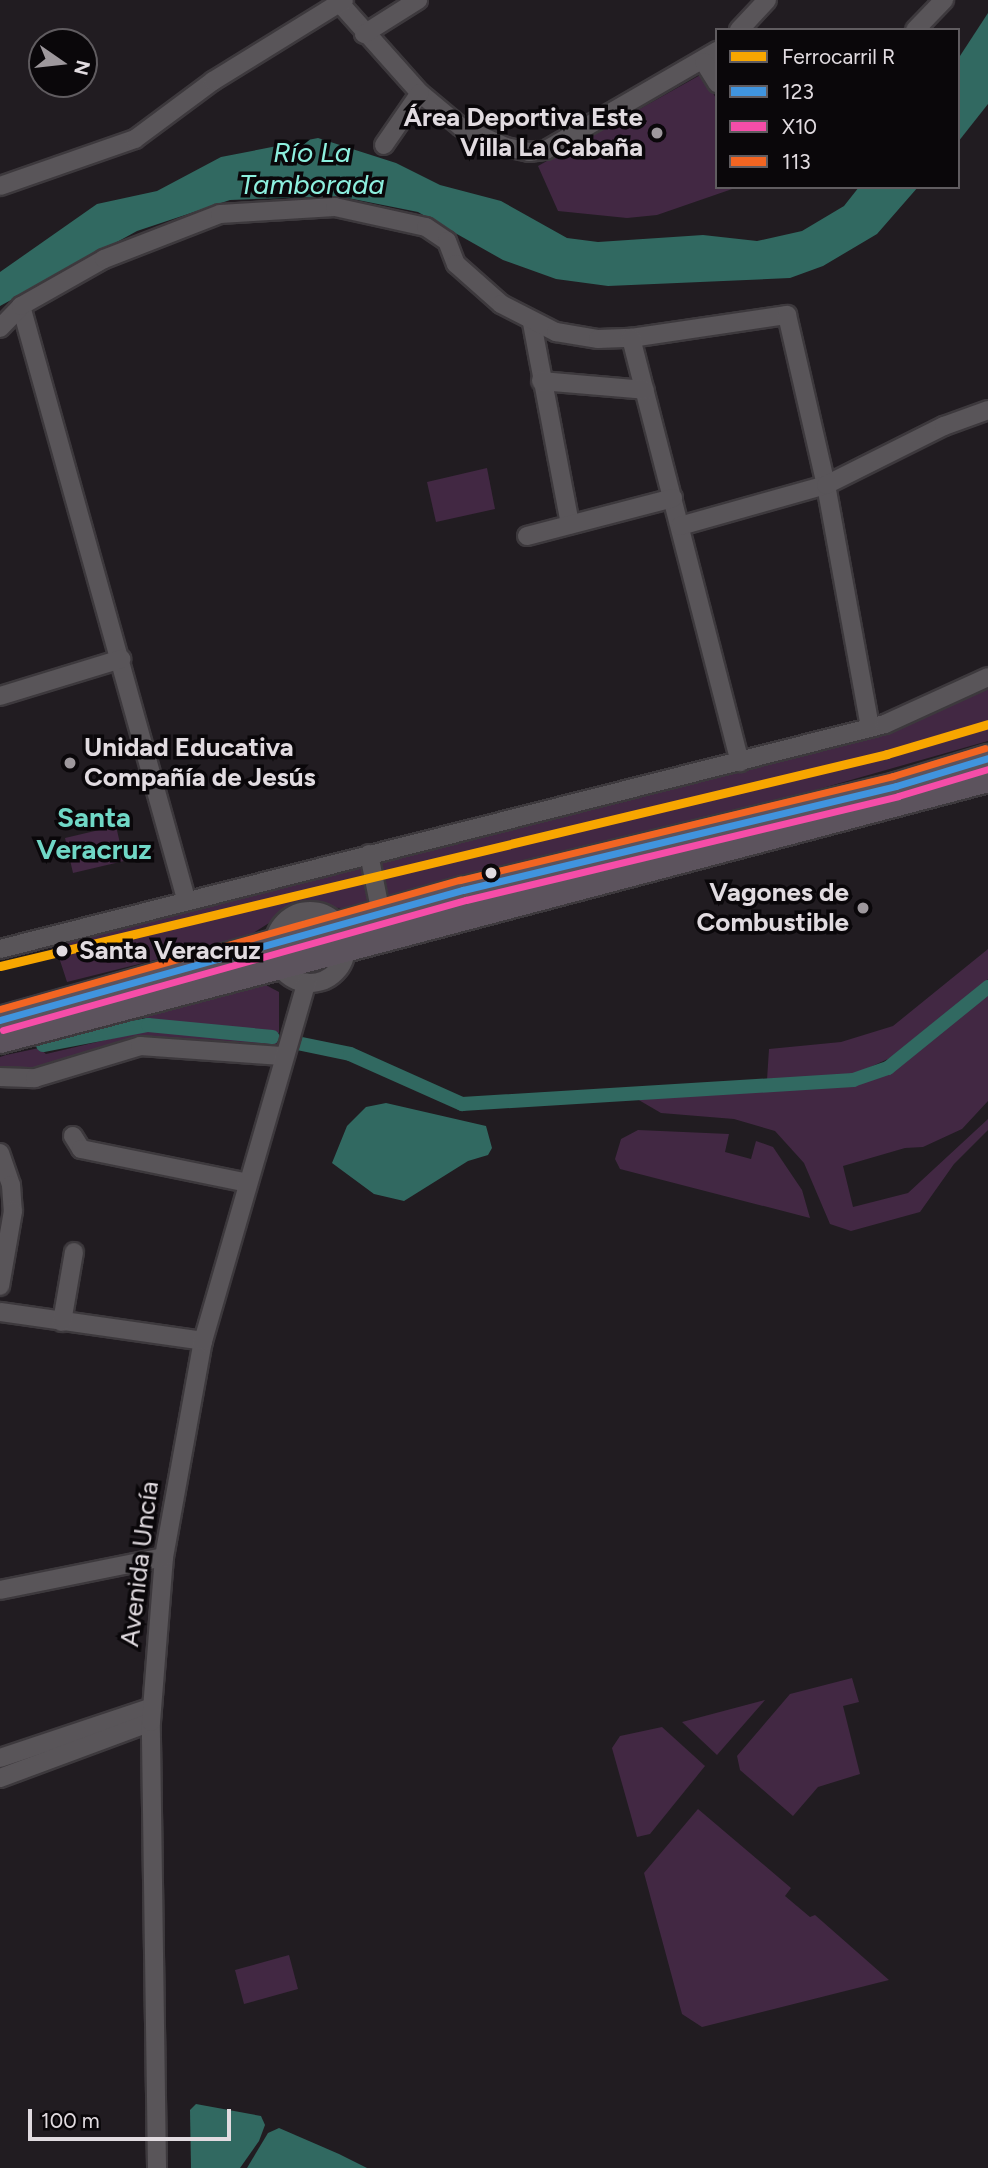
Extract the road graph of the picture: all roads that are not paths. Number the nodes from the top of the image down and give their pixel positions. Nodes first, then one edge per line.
1 (418, 0) edge
2 (767, 0) edge
3 (944, 0) edge
4 (340, 2) edge
5 (741, 28) edge
6 (917, 28) edge
7 (364, 34) junction
8 (711, 56) edge
9 (715, 74) edge
10 (420, 93) junction
11 (384, 145) dead end
12 (0, 186) edge
13 (21, 306) junction
14 (532, 323) junction
15 (0, 328) edge
16 (631, 338) junction
17 (541, 381) junction
18 (645, 390) junction
19 (988, 410) edge
20 (826, 485) junction
21 (673, 498) junction
22 (570, 524) junction
23 (680, 526) junction
24 (527, 536) dead end
25 (121, 659) junction
26 (988, 677) edge
27 (0, 696) edge
28 (870, 727) junction
29 (988, 758) edge
30 (740, 762) junction
31 (988, 779) edge
32 (369, 854) junction
33 (186, 899) junction
34 (382, 927) junction
35 (336, 940) junction
36 (0, 949) edge
37 (287, 960) junction
38 (233, 967) junction
39 (0, 1020) edge
40 (0, 1040) edge
41 (282, 1056) junction
42 (0, 1077) edge
43 (72, 1136) dead end
44 (0, 1153) edge
45 (248, 1183) junction
46 (74, 1252) dead end
47 (0, 1286) edge
48 (0, 1312) edge
49 (62, 1322) junction
50 (203, 1341) junction
51 (164, 1557) junction
52 (0, 1590) edge
53 (152, 1714) junction
54 (0, 1758) edge
55 (0, 1779) edge
56 (157, 2168) edge

1 - 7 street
2 - 5 street
3 - 6 street
4 - 7 street
4 - 12 street
7 - 10 street
8 - 9 street
8 - 10 street
10 - 11 street
13 - 14 street
13 - 15 street
13 - 25 street
14 - 16 street
14 - 17 street
16 - 18 street
16 - 20 street
17 - 18 street
17 - 22 street
18 - 21 street
19 - 20 street
20 - 23 street
20 - 28 street
21 - 22 street
21 - 23 street
22 - 24 street
23 - 30 street
25 - 27 street
25 - 33 street
26 - 28 street
28 - 30 street
29 - 34 highway
30 - 32 street
31 - 34 highway
32 - 33 street
32 - 34 street
33 - 36 street
34 - 35 highway
34 - 35 highway
35 - 37 highway
35 - 37 street
37 - 38 highway
37 - 38 highway
37 - 41 street, Avenida Uncía
38 - 39 highway
38 - 40 highway
41 - 42 street
41 - 45 street, Avenida Uncía
43 - 45 street
44 - 47 street
45 - 50 street, Avenida Uncía
46 - 49 street
48 - 49 street
49 - 50 street
50 - 51 street, Avenida Uncía
51 - 52 street
51 - 53 street, Avenida Uncía
53 - 54 street
53 - 55 street
53 - 56 street, Avenida Uncía

